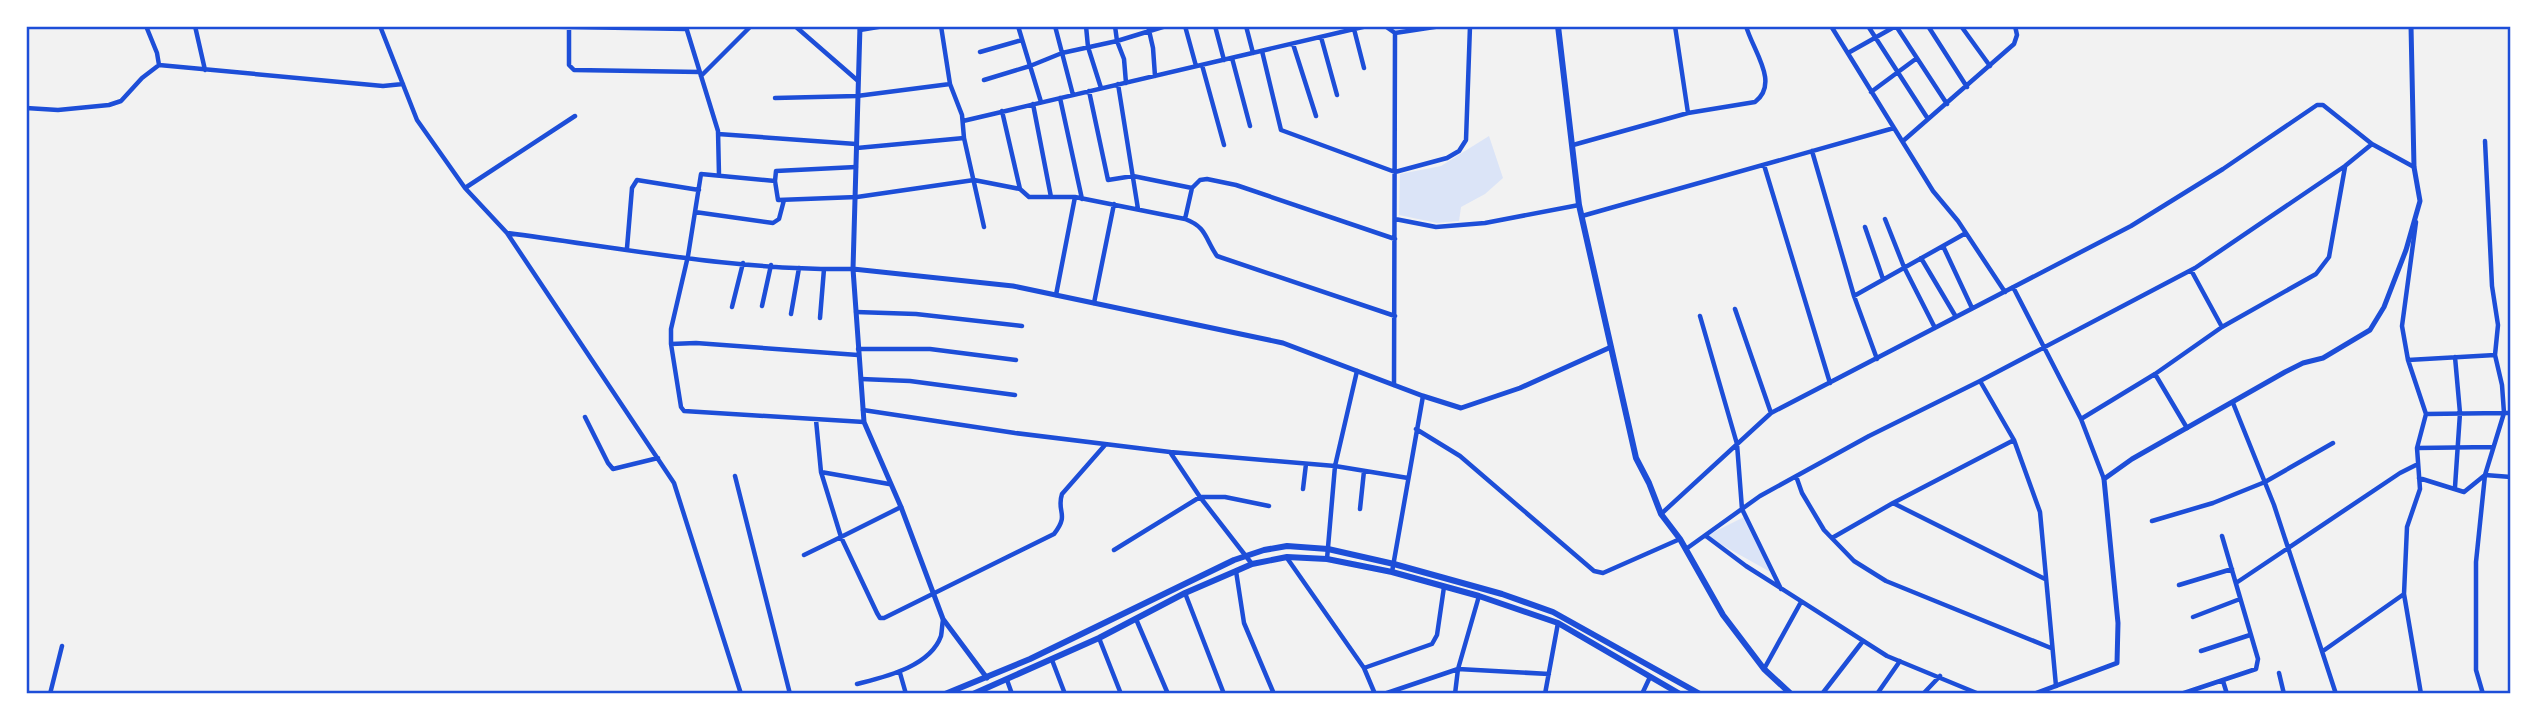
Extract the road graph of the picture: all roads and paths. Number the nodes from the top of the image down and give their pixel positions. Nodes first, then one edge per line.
1 (146, 26) edge
2 (194, 26) edge
3 (380, 26) edge
4 (514, 26) edge
5 (751, 26) edge
6 (795, 26) edge
7 (884, 26) edge
8 (941, 26) edge
9 (1018, 26) edge
10 (1055, 26) edge
11 (1086, 26) edge
12 (1115, 26) edge
13 (1166, 26) edge
14 (1185, 26) edge
15 (1215, 26) edge
16 (1246, 26) edge
17 (1367, 26) edge
18 (1385, 26) edge
19 (1410, 26) edge
20 (1441, 26) edge
21 (1470, 26) edge
22 (1558, 26) edge
23 (1675, 26) edge
24 (1746, 26) edge
25 (1830, 26) edge
26 (1868, 26) edge
27 (1896, 26) edge
28 (1928, 26) edge
29 (1961, 26) edge
30 (2015, 26) edge
31 (2411, 26) edge
32 (569, 27) edge
33 (686, 27) edge
34 (860, 28) edge
35 (1148, 28) edge
36 (1354, 29) junction
37 (1405, 31) junction
38 (1395, 33) junction
39 (1321, 37) junction
40 (1875, 38) junction
41 (1023, 40) junction
42 (1117, 41) junction
43 (1293, 44) junction
44 (1088, 47) junction
45 (1262, 51) junction
46 (980, 52) dead end
47 (1062, 53) junction
48 (1253, 53) junction
49 (1848, 53) junction
50 (1232, 58) junction
51 (1917, 58) junction
52 (1224, 60) junction
53 (159, 65) junction
54 (1030, 66) junction
55 (1199, 66) junction
56 (1990, 66) junction
57 (1364, 68) dead end
58 (205, 70) junction
59 (1898, 72) junction
60 (701, 74) junction
61 (1155, 76) junction
62 (857, 80) junction
63 (984, 80) dead end
64 (1126, 83) junction
65 (403, 84) junction
66 (950, 84) junction
67 (1118, 84) junction
68 (1967, 87) junction
69 (1101, 88) junction
70 (1089, 91) junction
71 (1871, 92) junction
72 (1073, 95) junction
73 (1337, 95) dead end
74 (857, 96) junction
75 (775, 98) dead end
76 (1060, 98) junction
77 (1041, 102) junction
78 (1033, 104) junction
79 (1947, 104) junction
80 (26, 108) edge
81 (1002, 111) junction
82 (1688, 113) junction
83 (575, 116) dead end
84 (1316, 116) dead end
85 (1928, 120) junction
86 (963, 121) junction
87 (1250, 126) dead end
88 (1894, 128) junction
89 (718, 134) junction
90 (964, 138) junction
91 (1903, 141) junction
92 (2485, 141) dead end
93 (2372, 144) junction
94 (1224, 145) dead end
95 (1573, 145) junction
96 (856, 146) junction
97 (1812, 151) junction
98 (1764, 165) junction
99 (2345, 166) junction
100 (856, 167) junction
101 (2414, 167) junction
102 (1395, 172) junction
103 (719, 175) junction
104 (1133, 176) junction
105 (974, 180) junction
106 (775, 181) junction
107 (465, 188) junction
108 (1192, 188) junction
109 (1020, 189) junction
110 (699, 191) junction
111 (857, 197) junction
112 (1051, 197) junction
113 (1075, 197) junction
114 (1082, 199) junction
115 (784, 200) junction
116 (2420, 201) junction
117 (1114, 204) junction
118 (1579, 205) junction
119 (1138, 209) junction
120 (695, 212) junction
121 (1582, 216) junction
122 (1185, 219) junction
123 (1395, 219) junction
124 (1885, 219) dead end
125 (984, 227) dead end
126 (1865, 227) dead end
127 (508, 233) junction
128 (1966, 233) junction
129 (1395, 239) junction
130 (1943, 246) junction
131 (627, 248) junction
132 (688, 256) junction
133 (1921, 258) junction
134 (743, 263) junction
135 (771, 265) junction
136 (1905, 267) junction
137 (799, 268) junction
138 (853, 269) junction
139 (824, 270) junction
140 (2191, 270) junction
141 (1883, 279) junction
142 (2013, 287) junction
143 (2005, 292) junction
144 (1056, 295) junction
145 (1854, 296) junction
146 (1094, 303) junction
147 (762, 306) dead end
148 (733, 307) dead end
149 (1735, 309) dead end
150 (1972, 309) junction
151 (856, 312) junction
152 (791, 313) dead end
153 (1395, 316) junction
154 (1700, 316) dead end
155 (1956, 317) junction
156 (820, 318) dead end
157 (1022, 326) dead end
158 (2222, 327) junction
159 (1935, 328) junction
160 (671, 344) junction
161 (1611, 347) junction
162 (2044, 348) junction
163 (858, 352) junction
164 (2495, 355) junction
165 (2455, 357) junction
166 (1877, 359) junction
167 (1016, 360) dead end
168 (2408, 360) junction
169 (1357, 371) junction
170 (2155, 374) junction
171 (860, 379) junction
172 (1980, 381) junction
173 (1830, 383) junction
174 (1394, 385) junction
175 (1015, 395) dead end
176 (1423, 396) junction
177 (2233, 403) junction
178 (863, 410) junction
179 (1770, 413) junction
180 (2460, 413) junction
181 (2504, 413) junction
182 (2511, 413) edge
183 (2426, 414) junction
184 (585, 417) dead end
185 (816, 419) junction
186 (2081, 419) junction
187 (864, 422) junction
188 (2186, 428) junction
189 (1416, 429) junction
190 (2014, 440) junction
191 (2333, 443) dead end
192 (1737, 444) junction
193 (1105, 445) junction
194 (2459, 447) junction
195 (2493, 447) junction
196 (2417, 448) junction
197 (1170, 452) junction
198 (657, 458) junction
199 (1306, 464) junction
200 (2418, 464) junction
201 (1335, 466) junction
202 (1364, 471) junction
203 (821, 472) junction
204 (2485, 475) junction
205 (735, 476) dead end
206 (1796, 476) junction
207 (2511, 477) edge
208 (1408, 478) junction
209 (2419, 478) junction
210 (2104, 479) junction
211 (2264, 482) junction
212 (889, 484) junction
213 (2455, 487) junction
214 (1303, 489) dead end
215 (1200, 497) junction
216 (1894, 503) junction
217 (1269, 506) dead end
218 (901, 507) junction
219 (1360, 509) dead end
220 (1742, 509) junction
221 (1661, 514) junction
222 (2152, 521) dead end
223 (1706, 536) junction
224 (2222, 536) dead end
225 (841, 537) junction
226 (1680, 538) junction
227 (1832, 538) junction
228 (2289, 548) junction
229 (1328, 549) junction
230 (1686, 549) junction
231 (1114, 550) dead end
232 (804, 555) dead end
233 (1246, 555) junction
234 (1287, 557) junction
235 (1327, 559) junction
236 (1252, 564) junction
237 (1394, 564) junction
238 (2232, 569) junction
239 (1236, 571) junction
240 (1392, 572) junction
241 (2046, 579) junction
242 (2236, 583) junction
243 (2179, 585) dead end
244 (1444, 587) junction
245 (1781, 589) junction
246 (1185, 593) junction
247 (2404, 594) junction
248 (933, 595) junction
249 (1479, 596) junction
250 (2240, 599) junction
251 (1801, 602) junction
252 (2193, 617) dead end
253 (943, 619) junction
254 (1136, 619) junction
255 (1558, 623) junction
256 (2250, 635) junction
257 (1099, 638) junction
258 (1863, 641) junction
259 (62, 646) dead end
260 (2052, 648) junction
261 (2201, 651) dead end
262 (2323, 651) junction
263 (1052, 660) junction
264 (1900, 661) junction
265 (1364, 668) junction
266 (1458, 669) junction
267 (1764, 669) junction
268 (900, 673) junction
269 (2279, 673) dead end
270 (1549, 674) junction
271 (1650, 676) junction
272 (1940, 676) junction
273 (987, 678) junction
274 (1007, 680) junction
275 (2223, 681) junction
276 (857, 684) dead end
277 (2056, 686) junction
278 (1969, 692) edge
279 (50, 694) edge
280 (741, 694) edge
281 (790, 694) edge
282 (906, 694) edge
283 (945, 694) edge
284 (973, 694) edge
285 (1012, 694) edge
286 (1065, 694) edge
287 (1121, 694) edge
288 (1168, 694) edge
289 (1224, 694) edge
290 (1274, 694) edge
291 (1375, 694) edge
292 (1384, 694) edge
293 (1455, 694) edge
294 (1545, 694) edge
295 (1643, 694) edge
296 (1680, 694) edge
297 (1700, 694) edge
298 (1791, 694) edge
299 (1822, 694) edge
300 (1877, 694) edge
301 (1923, 694) edge
302 (1979, 694) edge
303 (2034, 694) edge
304 (2181, 694) edge
305 (2227, 694) edge
306 (2284, 694) edge
307 (2336, 694) edge
308 (2421, 694) edge
309 (2483, 694) edge

1 - 53 street
2 - 58 street
3 - 65 street
4 - 32 street
5 - 60 street
6 - 62 street
7 - 34 street
8 - 66 street
9 - 41 street
10 - 47 street
11 - 44 street
12 - 42 street
13 - 35 street
14 - 55 street
15 - 52 street
16 - 48 street
17 - 36 street
18 - 38 street
19 - 37 street
20 - 37 street
21 - 102 street
22 - 95 main road
23 - 82 street
24 - 82 street
25 - 49 street
26 - 40 street
27 - 40 street
27 - 51 street
28 - 68 street
29 - 56 street
30 - 56 street
31 - 101 street
32 - 33 street
32 - 60 street
33 - 60 street
34 - 62 street
35 - 42 street
35 - 61 street
36 - 39 street
36 - 57 street
37 - 38 street
38 - 102 street
39 - 43 street
39 - 73 street
40 - 49 street
40 - 59 street
41 - 46 street
41 - 54 street
42 - 44 street
42 - 64 street
43 - 45 street
43 - 84 street
44 - 47 street
44 - 69 street
45 - 48 street
45 - 102 street
47 - 54 street
47 - 72 street
48 - 50 street
49 - 71 street
50 - 52 street
50 - 87 street
51 - 59 street
51 - 79 street
52 - 55 street
53 - 58 street
53 - 80 street
54 - 63 street
54 - 77 street
55 - 61 street
55 - 94 street
56 - 68 street
58 - 65 street
59 - 71 street
59 - 85 street
60 - 89 street
61 - 64 street
62 - 74 street
64 - 67 street
65 - 107 street
66 - 74 street
66 - 86 street
67 - 69 street
67 - 104 street
68 - 79 street
69 - 70 street
70 - 72 street
70 - 104 street
71 - 88 street
72 - 76 street
74 - 75 street
74 - 96 street
76 - 77 street
76 - 114 street
77 - 78 street
78 - 81 street
78 - 112 street
79 - 85 street
81 - 86 street
81 - 109 street
82 - 95 street
83 - 107 street
85 - 91 street
86 - 90 street
88 - 91 street
88 - 97 street
89 - 96 street
89 - 103 street
90 - 96 street
90 - 105 street
91 - 128 street
92 - 164 street
93 - 99 street
93 - 101 street
93 - 142 street
95 - 118 main road
96 - 100 street
97 - 98 street
97 - 145 street
98 - 121 street
98 - 173 street
99 - 140 street
99 - 158 street
100 - 106 street
100 - 111 street
101 - 116 street
102 - 123 street
103 - 106 street
103 - 110 street
104 - 108 street
104 - 119 street
105 - 109 street
105 - 111 street
105 - 125 street
106 - 115 street
107 - 127 street
108 - 122 street
108 - 129 street
109 - 112 street
110 - 120 street
110 - 131 street
111 - 115 street
111 - 138 street
112 - 113 street
113 - 114 street
113 - 144 street
114 - 117 street
115 - 120 street
116 - 168 street
116 - 177 street
117 - 119 street
117 - 146 street
118 - 121 main road
118 - 123 street
119 - 122 street
120 - 132 street
121 - 161 main road
122 - 153 street
123 - 129 street
124 - 136 street
126 - 141 street
127 - 131 street
127 - 198 street
128 - 130 street
128 - 143 street
129 - 153 street
130 - 133 street
130 - 150 street
131 - 132 street
132 - 134 street
132 - 160 street
133 - 136 street
133 - 155 street
134 - 135 street
134 - 148 street
135 - 137 street
135 - 147 street
136 - 141 street
136 - 159 street
137 - 139 street
137 - 152 street
138 - 139 street
138 - 144 street
138 - 151 street
139 - 156 street
140 - 158 street
140 - 162 street
141 - 145 street
142 - 143 street
142 - 162 street
143 - 150 street
144 - 146 street
145 - 166 street
146 - 169 street
149 - 179 street
150 - 155 street
151 - 157 street
151 - 163 street
153 - 174 street
154 - 192 street
155 - 159 street
158 - 170 street
159 - 166 street
160 - 163 street
160 - 185 street
161 - 176 street
161 - 221 main road
162 - 172 street
162 - 186 street
163 - 167 street
163 - 171 street
164 - 165 street
164 - 181 street
165 - 168 street
165 - 180 street
166 - 173 street
168 - 183 street
169 - 174 street
169 - 201 street
170 - 186 street
170 - 188 street
171 - 175 street
171 - 178 street
172 - 190 street
172 - 206 street
173 - 179 street
174 - 176 street
176 - 189 street
177 - 188 street
177 - 211 street
178 - 187 street
178 - 193 street
179 - 192 street
180 - 181 street
180 - 183 street
180 - 194 street
181 - 182 street
181 - 195 street
183 - 196 street
184 - 198 street
185 - 187 street
185 - 203 street
186 - 210 street
187 - 212 street
188 - 210 street
189 - 208 street
189 - 226 street
190 - 216 street
190 - 241 street
191 - 211 street
192 - 220 street
192 - 221 street
193 - 197 street
193 - 248 street
194 - 195 street
194 - 196 street
194 - 213 street
195 - 204 street
196 - 200 street
197 - 199 street
197 - 215 street
198 - 280 street
199 - 201 street
199 - 214 street
200 - 209 street
200 - 228 street
201 - 202 street
201 - 229 street
202 - 208 street
202 - 219 street
203 - 212 street
203 - 225 street
204 - 207 street
204 - 213 street
204 - 309 street
205 - 281 street
206 - 220 street
206 - 227 street
208 - 237 street
209 - 213 street
209 - 247 street
210 - 277 street
211 - 222 street
211 - 228 street
212 - 218 street
215 - 217 street
215 - 231 street
215 - 233 street
216 - 227 street
216 - 241 street
218 - 225 street
218 - 248 street
220 - 223 street
220 - 245 street
221 - 226 main road
223 - 230 street
223 - 245 street
224 - 238 street
225 - 232 street
225 - 248 street
226 - 230 main road
227 - 260 street
228 - 242 street
228 - 262 street
229 - 233 main road
229 - 235 street
229 - 237 main road
230 - 267 main road
233 - 236 street
233 - 273 main road
234 - 235 main road
234 - 236 main road
234 - 265 street
235 - 240 main road
236 - 239 main road
237 - 240 street
237 - 297 main road
238 - 242 street
238 - 243 street
239 - 246 main road
239 - 290 street
240 - 244 main road
241 - 260 street
242 - 250 street
244 - 249 main road
244 - 265 street
245 - 251 street
246 - 254 main road
246 - 289 street
247 - 262 street
247 - 308 street
248 - 253 street
249 - 255 main road
249 - 266 street
250 - 252 street
250 - 256 street
251 - 258 street
251 - 267 street
253 - 268 street
253 - 273 street
254 - 257 main road
254 - 288 street
255 - 270 street
255 - 271 main road
256 - 261 street
256 - 275 street
257 - 263 main road
257 - 287 street
258 - 264 street
258 - 299 street
259 - 279 street
260 - 277 street
262 - 307 street
263 - 274 main road
263 - 286 street
264 - 272 street
264 - 300 street
265 - 291 street
266 - 270 street
266 - 292 street
266 - 293 street
267 - 298 main road
268 - 276 street
268 - 282 street
269 - 306 street
270 - 294 street
271 - 295 street
271 - 296 main road
272 - 278 street
272 - 301 street
273 - 283 main road
274 - 284 main road
274 - 285 street
275 - 304 street
275 - 305 street
277 - 303 street
278 - 302 street

